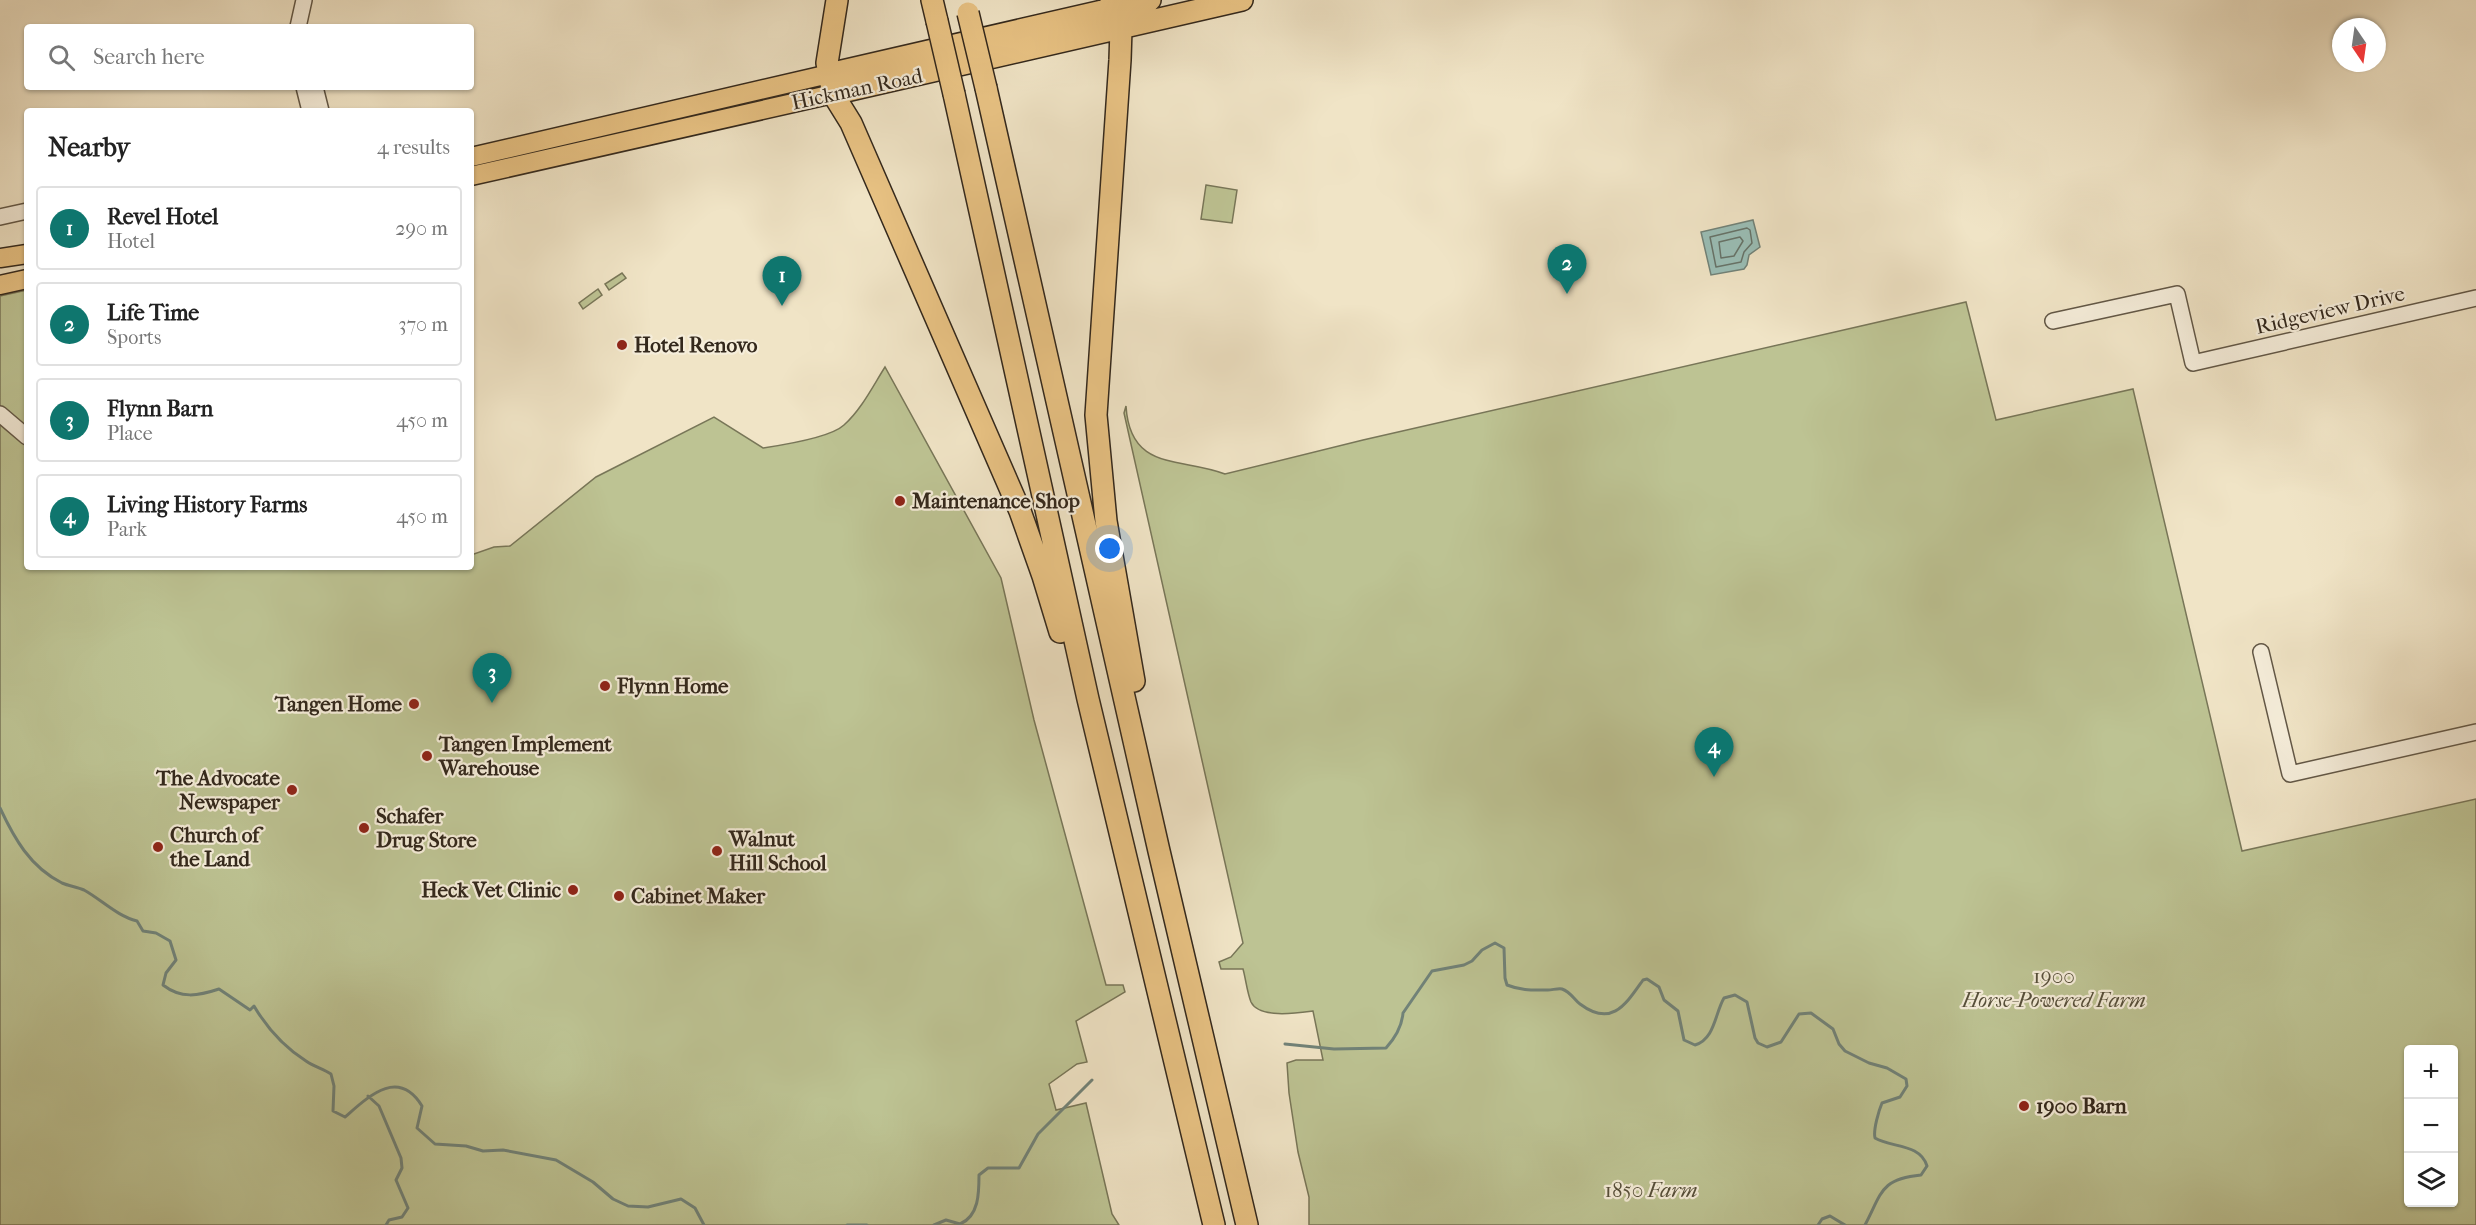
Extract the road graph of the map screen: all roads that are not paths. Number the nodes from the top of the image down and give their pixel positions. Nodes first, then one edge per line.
1 (303, 0) edge
2 (837, 0) edge
3 (932, 0) edge
4 (1150, 0) edge
5 (1242, 0) edge
6 (1113, 4) edge
7 (967, 6) edge
8 (299, 24) edge
9 (1121, 29) junction
10 (831, 84) junction
11 (305, 90) edge
12 (316, 90) edge
13 (309, 108) edge
14 (320, 108) edge
15 (474, 156) edge
16 (474, 175) edge
17 (24, 212) edge
18 (0, 217) edge
19 (24, 254) edge
20 (0, 258) edge
21 (24, 280) edge
22 (0, 285) edge
23 (2476, 297) edge
24 (2052, 321) dead end
25 (0, 414) edge
26 (24, 434) edge
27 (2261, 652) dead end
28 (1088, 699) junction
29 (2476, 732) edge
30 (1159, 850) junction
31 (1214, 1225) edge
32 (1247, 1225) edge

1 - 8 street
2 - 10 highway
3 - 28 highway, bridge
4 - 6 highway, Hickman Road
5 - 9 highway, Hickman Road
6 - 9 highway
6 - 10 highway, Hickman Road
7 - 30 highway, bridge
9 - 10 highway, Hickman Road
9 - 30 highway
10 - 15 main road, Hickman Road
10 - 16 main road, Hickman Road
10 - 28 highway
11 - 13 street
12 - 14 street
17 - 18 street
19 - 20 main road
21 - 22 main road
23 - 24 street, Ridgeview Drive
25 - 26 street
27 - 29 street
28 - 31 highway
30 - 32 highway

